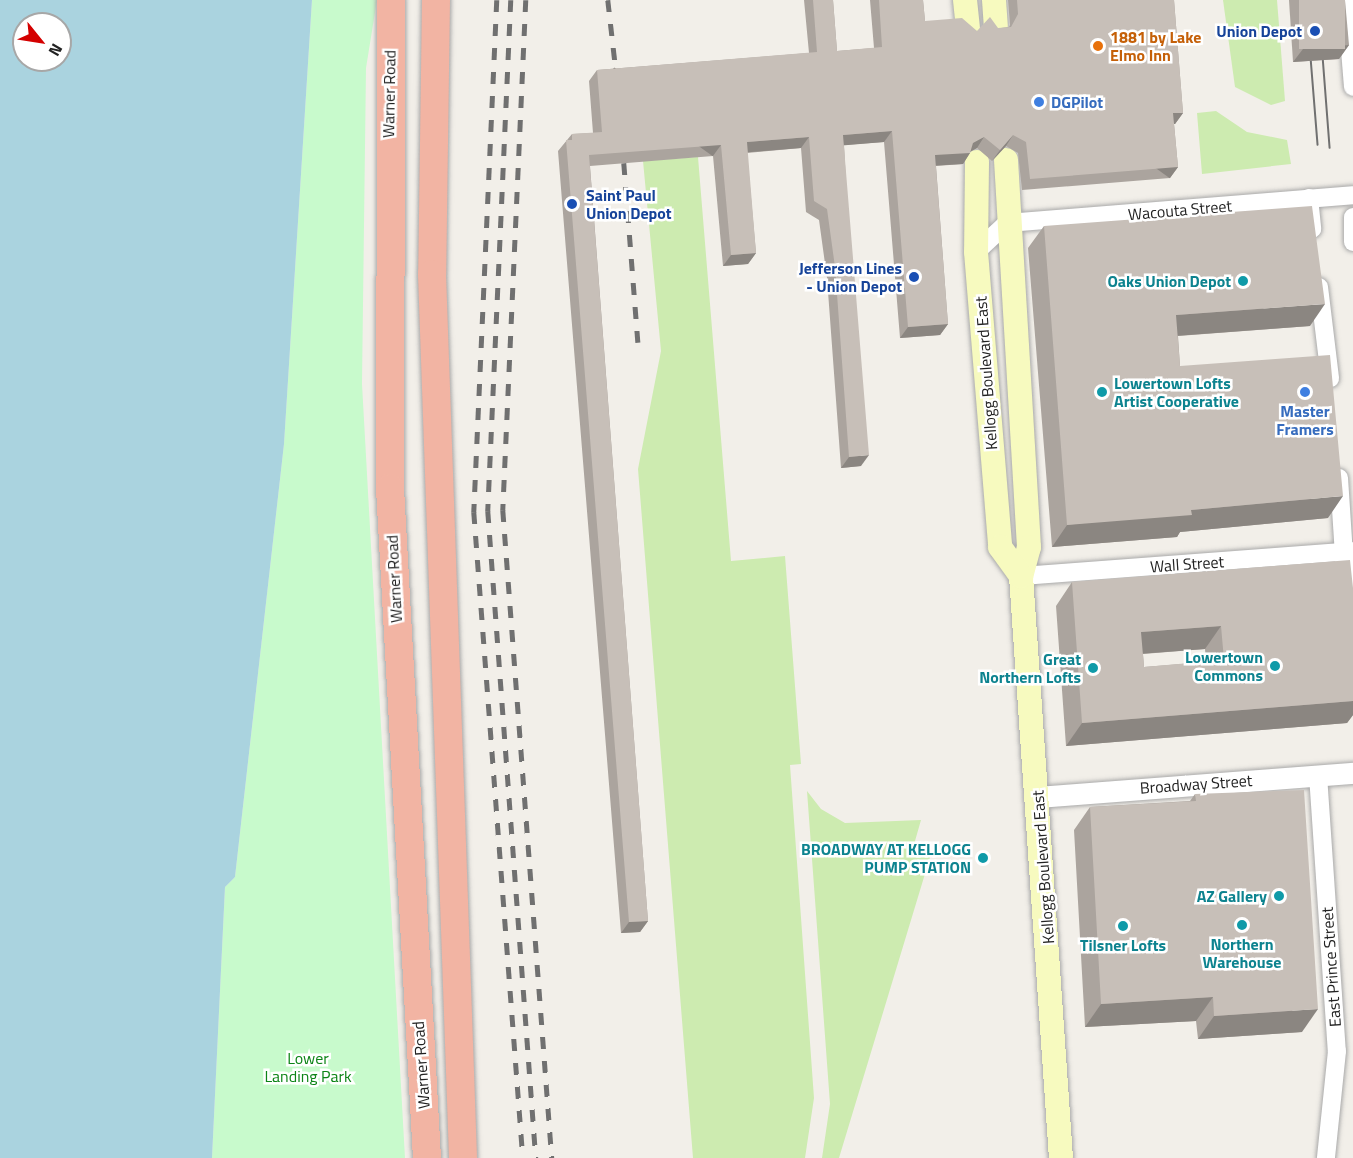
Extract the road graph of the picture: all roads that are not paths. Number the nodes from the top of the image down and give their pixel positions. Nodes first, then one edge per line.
1 (391, 0) edge
2 (436, 0) edge
3 (965, 0) edge
4 (993, 0) edge
5 (1346, 0) edge
6 (996, 26) edge
7 (968, 28) edge
8 (1353, 87) edge
9 (1005, 160) edge
10 (977, 162) dead end
11 (1353, 195) edge
12 (1309, 198) junction
13 (1353, 217) edge
14 (1007, 223) junction
15 (1353, 242) edge
16 (1314, 246) edge
17 (976, 252) junction
18 (1317, 264) edge
19 (1332, 400) edge
20 (1337, 458) edge
21 (1348, 552) edge
22 (1021, 576) junction
23 (1348, 610) edge
24 (1353, 773) edge
25 (1318, 775) junction
26 (1038, 797) junction
27 (427, 1158) edge
28 (463, 1158) edge
29 (1061, 1158) edge
30 (1326, 1158) edge

1 - 27 highway, Warner Road
2 - 28 highway
3 - 7 main road
4 - 6 main road
5 - 8 street
9 - 14 main road, Kellogg Boulevard East
10 - 17 main road, Kellogg Boulevard East
11 - 12 street, Wacouta Street
12 - 14 street, Wacouta Street
12 - 16 street
13 - 15 street
14 - 17 street
14 - 22 main road, Kellogg Boulevard East
17 - 22 main road, Kellogg Boulevard East
18 - 19 street
20 - 21 street
21 - 22 street, Wall Street
21 - 23 street
22 - 26 main road, Kellogg Boulevard East
24 - 25 street, Broadway Street
25 - 26 street, Broadway Street
25 - 30 street, East Prince Street
26 - 29 main road, Kellogg Boulevard East

